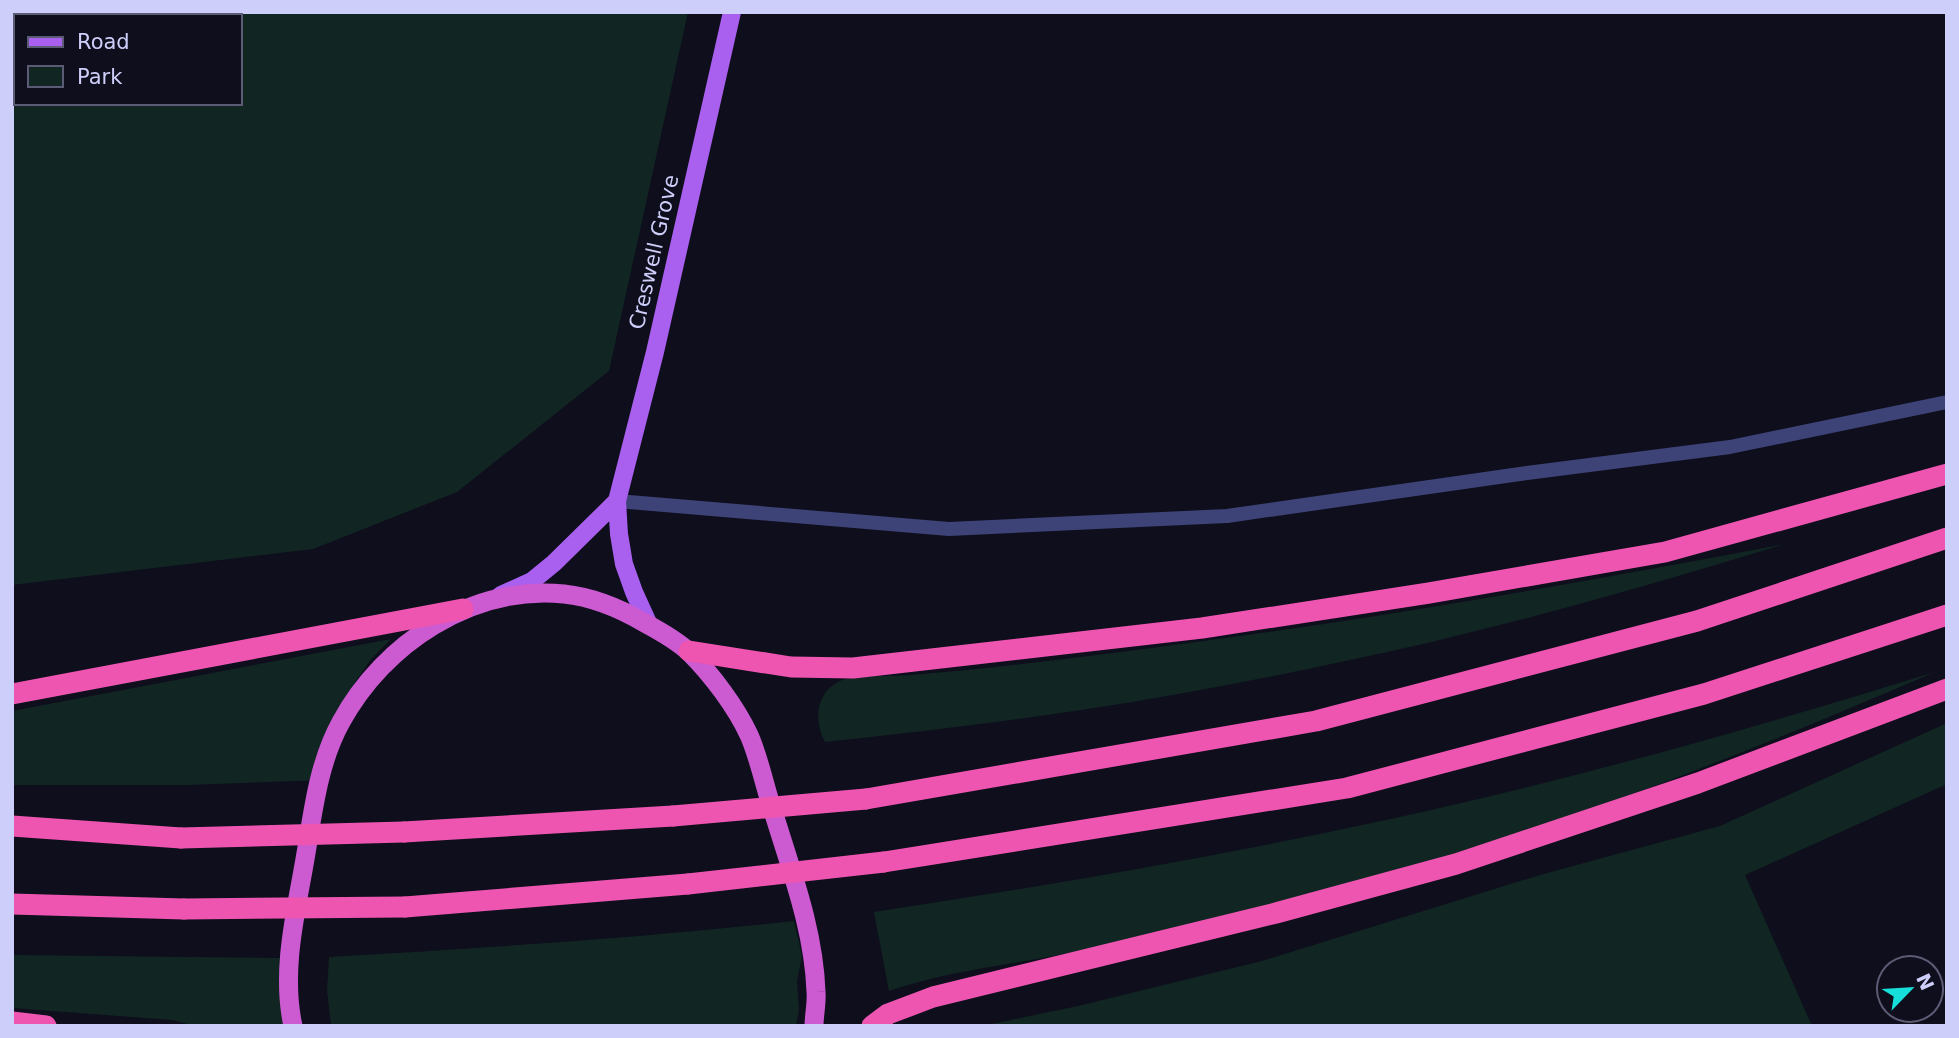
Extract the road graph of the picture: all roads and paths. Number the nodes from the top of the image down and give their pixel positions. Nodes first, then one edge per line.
1 (732, 12) edge
2 (1947, 402) edge
3 (1947, 474) edge
4 (617, 501) junction
5 (1947, 538) edge
6 (493, 599) junction
7 (463, 609) junction
8 (1947, 615) edge
9 (649, 625) junction
10 (689, 651) junction
11 (1947, 690) edge
12 (12, 694) edge
13 (12, 826) edge
14 (12, 904) edge
15 (12, 1022) edge
16 (46, 1026) edge
17 (293, 1026) edge
18 (814, 1026) edge
19 (872, 1026) edge

1 - 4 main road, Creswell Grove
2 - 4 lane
3 - 10 highway
4 - 6 main road
4 - 9 main road, Creswell Grove
5 - 13 highway, bridge
6 - 7 highway
6 - 9 highway
7 - 12 highway
7 - 17 highway
8 - 14 highway, bridge
9 - 10 highway
10 - 18 highway
11 - 19 highway
15 - 16 highway

